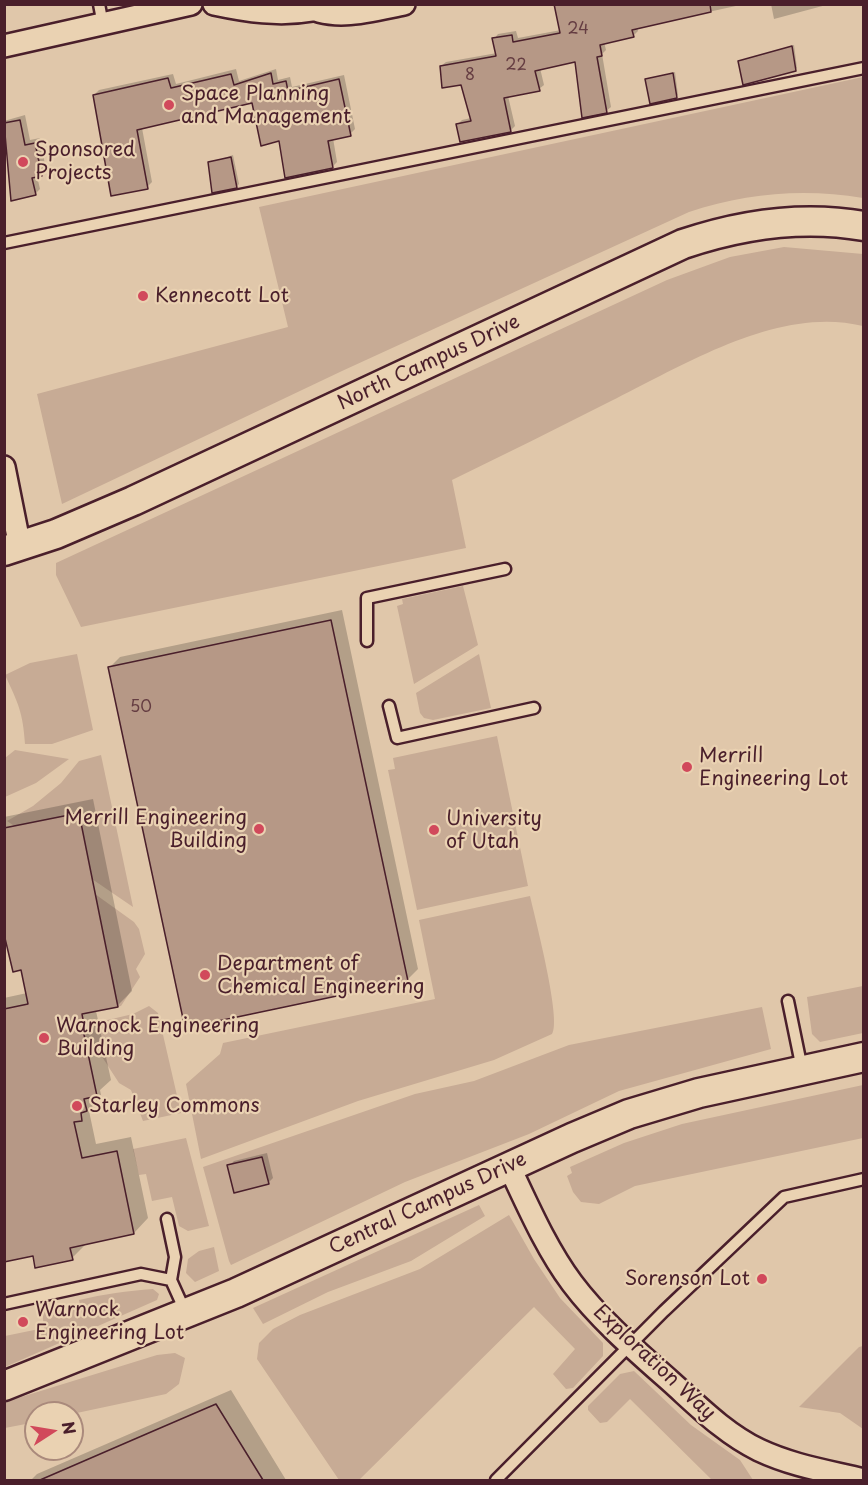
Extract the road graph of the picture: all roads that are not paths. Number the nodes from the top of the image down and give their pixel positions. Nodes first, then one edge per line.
1 (191, 4) edge
2 (214, 4) edge
3 (404, 4) edge
4 (309, 7) edge
5 (101, 15) edge
6 (4, 46) edge
7 (864, 68) edge
8 (864, 226) edge
9 (4, 243) edge
10 (4, 467) edge
11 (12, 549) edge
12 (505, 569) dead end
13 (367, 641) dead end
14 (389, 706) dead end
15 (534, 708) dead end
16 (788, 1001) dead end
17 (864, 1057) edge
18 (802, 1069) junction
19 (509, 1166) junction
20 (864, 1179) edge
21 (167, 1219) dead end
22 (171, 1280) junction
23 (4, 1304) edge
24 (186, 1314) junction
25 (631, 1346) junction
26 (4, 1386) edge
27 (496, 1480) edge
28 (864, 1480) edge

1 - 5 street
2 - 4 street
3 - 4 street
5 - 6 street
7 - 9 lane
8 - 11 street, North Campus Drive
10 - 11 street
12 - 13 lane
14 - 15 lane
16 - 18 lane
17 - 18 street, Central Campus Drive
18 - 19 street, Central Campus Drive
19 - 24 street, Central Campus Drive
19 - 25 street, Exploration Way
20 - 25 lane
21 - 22 lane
22 - 23 lane
22 - 24 lane
24 - 26 street, Central Campus Drive
25 - 27 lane
25 - 28 street, Exploration Way

